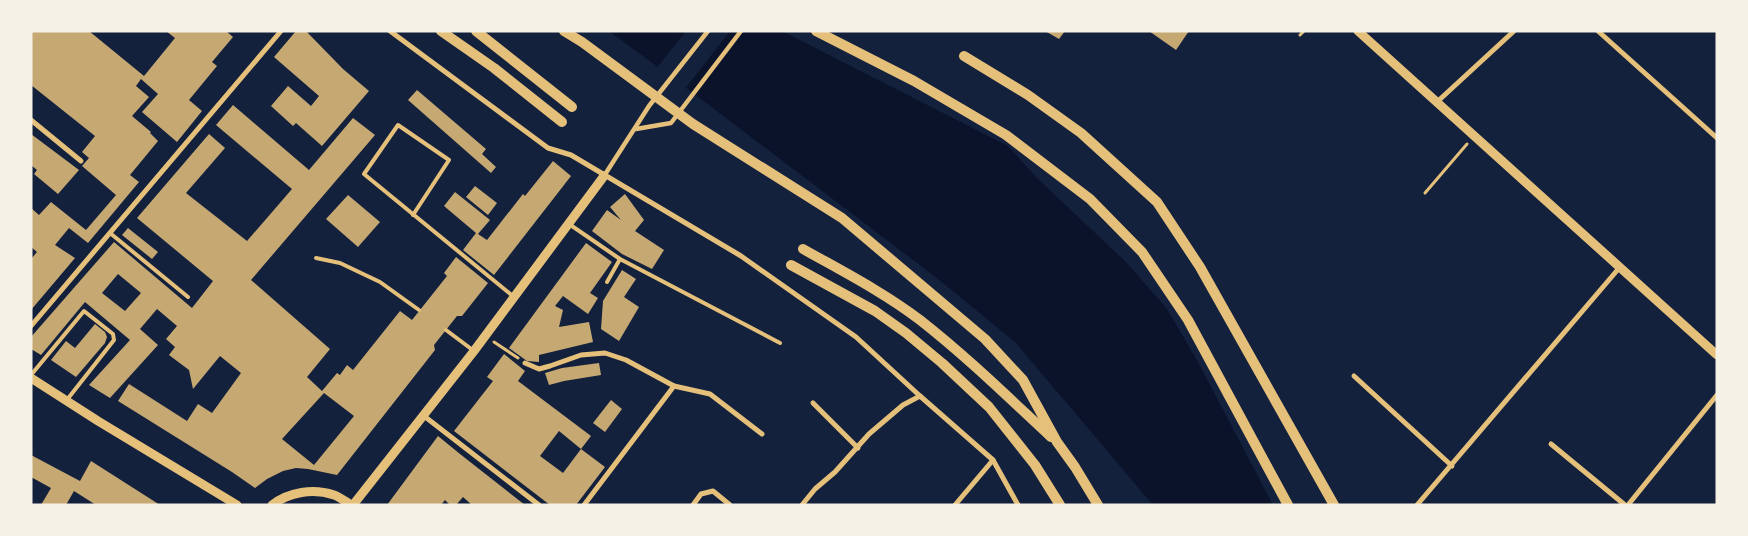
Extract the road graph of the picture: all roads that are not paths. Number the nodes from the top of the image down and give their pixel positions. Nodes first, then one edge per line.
1 (282, 31) edge
2 (390, 31) edge
3 (441, 31) edge
4 (476, 31) edge
5 (564, 31) edge
6 (708, 31) edge
7 (741, 31) edge
8 (816, 31) edge
9 (1358, 31) edge
10 (1514, 31) edge
11 (1598, 31) edge
12 (964, 56) dead end
13 (1437, 102) junction
14 (572, 107) dead end
15 (31, 120) edge
16 (562, 122) dead end
17 (635, 130) junction
18 (1716, 137) edge
19 (81, 161) dead end
20 (604, 176) junction
21 (413, 215) junction
22 (569, 223) junction
23 (110, 233) junction
24 (803, 248) dead end
25 (316, 258) dead end
26 (620, 259) junction
27 (791, 265) dead end
28 (1620, 267) junction
29 (607, 282) dead end
30 (188, 296) dead end
31 (514, 297) junction
32 (420, 310) dead end
33 (31, 326) edge
34 (446, 330) dead end
35 (780, 343) dead end
36 (474, 351) junction
37 (1717, 354) edge
38 (525, 363) road end
39 (1354, 376) dead end
40 (31, 377) edge
41 (674, 386) junction
42 (1717, 395) edge
43 (920, 396) junction
44 (66, 401) junction
45 (813, 403) dead end
46 (424, 416) junction
47 (762, 434) dead end
48 (1057, 442) junction
49 (1550, 444) dead end
50 (858, 448) junction
51 (994, 460) junction
52 (1452, 466) junction
53 (237, 505) edge
54 (272, 505) edge
55 (352, 505) edge
56 (539, 505) edge
57 (584, 505) edge
58 (692, 505) edge
59 (730, 505) edge
60 (802, 505) edge
61 (955, 505) edge
62 (1018, 505) edge
63 (1060, 505) edge
64 (1098, 505) edge
65 (1288, 505) edge
66 (1334, 505) edge
67 (1417, 505) edge
68 (1627, 505) edge

1 - 23 street
2 - 20 street
3 - 16 main road
4 - 14 main road
5 - 48 main road
6 - 17 street
7 - 17 street
8 - 65 main road
9 - 13 street
10 - 13 street
11 - 18 street
12 - 66 main road
13 - 28 street
15 - 19 street
17 - 20 street
20 - 22 street
20 - 43 street
21 - 21 lane
21 - 31 lane
22 - 26 lane
22 - 31 street
23 - 30 lane
23 - 33 street
24 - 48 main road
25 - 32 lane
26 - 29 lane
26 - 35 lane
27 - 63 main road
28 - 37 street
28 - 52 street
31 - 36 street
34 - 36 lane
36 - 46 street
38 - 41 street
39 - 52 street
40 - 44 street
40 - 44 lane
41 - 47 street
41 - 57 street
42 - 68 street
43 - 50 street
43 - 51 street
44 - 53 street
45 - 50 street
46 - 55 street
46 - 56 street
48 - 64 main road
49 - 68 street
50 - 60 street
51 - 61 street
51 - 62 street
52 - 67 street
54 - 55 street
58 - 59 street

